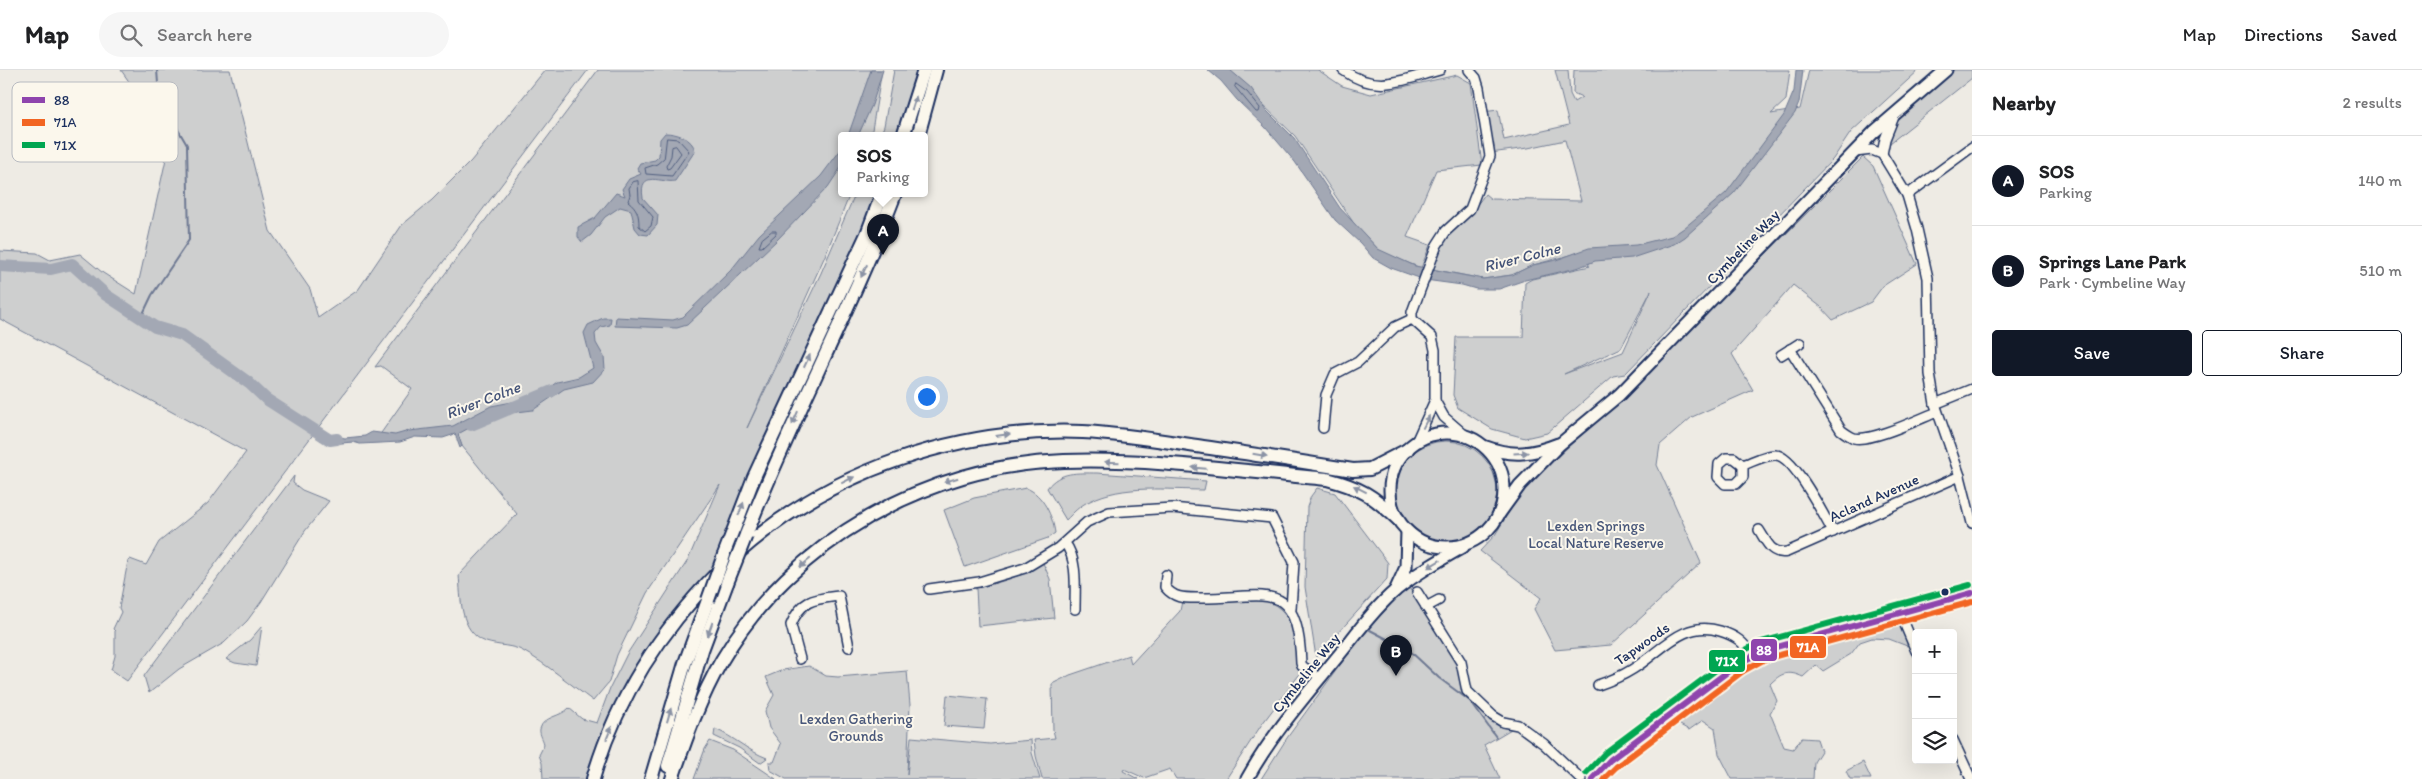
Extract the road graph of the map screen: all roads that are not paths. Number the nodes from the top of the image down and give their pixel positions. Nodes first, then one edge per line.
1 (924, 70) edge
2 (936, 70) edge
3 (1343, 70) edge
4 (1440, 70) edge
5 (1469, 70) edge
6 (1946, 70) edge
7 (1896, 113) junction
8 (904, 132) edge
9 (919, 132) edge
10 (1972, 147) edge
11 (1855, 152) junction
12 (1882, 154) junction
13 (1906, 195) junction
14 (881, 197) edge
15 (895, 197) edge
16 (1412, 319) junction
17 (1800, 343) dead end
18 (1790, 349) junction
19 (1781, 355) dead end
20 (1972, 389) edge
21 (1435, 400) junction
22 (1936, 408) junction
23 (1323, 428) dead end
24 (1468, 437) junction
25 (1560, 444) junction
26 (1482, 445) junction
27 (1411, 446) junction
28 (1743, 466) dead end
29 (1960, 476) junction
30 (1499, 514) junction
31 (1398, 519) junction
32 (1972, 523) edge
33 (1759, 530) dead end
34 (1407, 531) junction
35 (1833, 532) junction
36 (1476, 539) junction
37 (1065, 542) junction
38 (1166, 575) dead end
39 (929, 589) dead end
40 (1395, 591) junction
41 (1417, 592) dead end
42 (1972, 593) edge
43 (1439, 600) dead end
44 (1426, 607) junction
45 (1076, 609) dead end
46 (1291, 609) junction
47 (1900, 613) junction
48 (1912, 642) edge
49 (849, 647) dead end
50 (1752, 656) junction
51 (800, 659) dead end
52 (1313, 673) dead end
53 (1598, 685) dead end
54 (1957, 749) edge
55 (593, 779) edge
56 (652, 779) edge
57 (665, 779) edge
58 (672, 779) edge
59 (1247, 779) edge
60 (1581, 779) edge
61 (1592, 779) edge
62 (1971, 779) edge

8 -> 1 highway
2 - 9 highway
3 - 4 street
5 - 16 street
6 - 7 main road, Cymbeline Way
7 - 11 main road, Cymbeline Way
7 - 12 street
10 - 13 street
11 - 12 street
11 - 25 main road, Cymbeline Way
12 - 13 street
13 - 22 street
56 -> 14 highway, bridge
15 -> 57 highway, bridge
16 - 21 street
16 - 23 street
17 - 18 street
18 - 19 street
18 - 22 street
20 - 22 street
21 - 24 street
27 -> 21 street
22 - 29 street
24 - 26 main road
24 - 27 main road
26 -> 25 main road, Cymbeline Way
25 - 30 main road, Cymbeline Way
26 - 30 main road
27 - 31 main road
55 -> 27 highway
28 - 35 street
29 - 32 street
29 - 35 street, Acland Avenue
30 - 36 main road
31 - 34 main road
31 -> 58 highway
33 - 35 street, Acland Avenue
34 - 36 main road
34 - 40 main road, Cymbeline Way
36 -> 40 main road, Cymbeline Way
37 - 39 street
37 - 45 street
37 - 46 street
38 - 46 street
40 - 59 main road, Cymbeline Way
41 - 44 street
42 - 47 main road
43 - 44 street
44 - 60 street
46 - 52 street
47 - 48 street
47 - 50 main road
49 - 51 street
50 - 53 street, Tapwoods
50 - 61 main road
54 - 62 street

